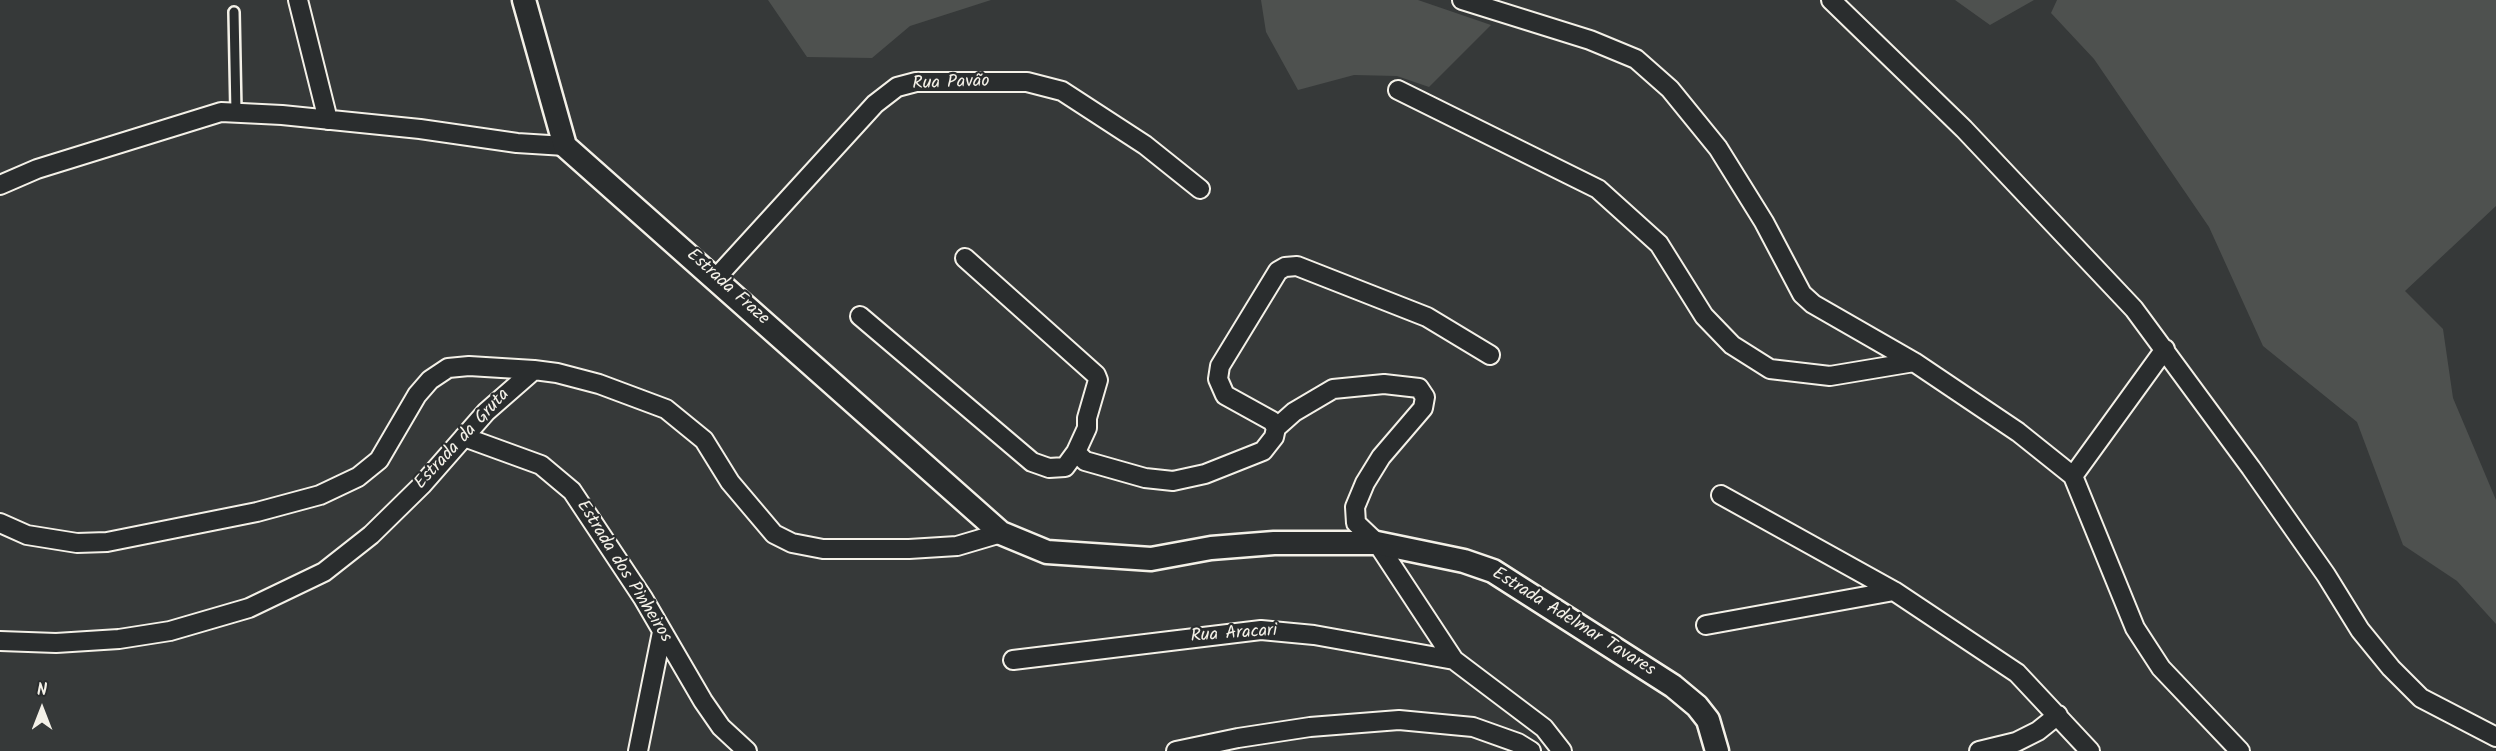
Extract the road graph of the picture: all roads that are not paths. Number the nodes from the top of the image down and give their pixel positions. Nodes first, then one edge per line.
1 (298, 0) edge
2 (524, 0) edge
3 (1462, 0) edge
4 (1831, 0) edge
5 (234, 12) dead end
6 (1398, 90) dead end
7 (236, 112) junction
8 (328, 120) junction
9 (565, 146) junction
10 (0, 185) edge
11 (1200, 189) dead end
12 (965, 258) dead end
13 (716, 278) junction
14 (860, 316) dead end
15 (2164, 349) junction
16 (1490, 355) dead end
17 (1914, 362) junction
18 (534, 370) junction
19 (1276, 428) junction
20 (464, 437) junction
21 (1076, 452) junction
22 (2073, 476) junction
23 (1721, 495) dead end
24 (0, 523) edge
25 (1001, 533) junction
26 (1377, 543) junction
27 (1894, 591) junction
28 (1706, 625) dead end
29 (662, 632) junction
30 (0, 641) edge
31 (1013, 660) dead end
32 (1454, 660) junction
33 (2058, 715) junction
34 (2470, 726) junction
35 (2496, 728) edge
36 (2496, 737) edge
37 (638, 751) edge
38 (747, 751) edge
39 (1176, 751) edge
40 (1531, 751) edge
41 (1562, 751) edge
42 (1716, 751) edge
43 (1979, 751) edge
44 (2090, 751) edge
45 (2240, 751) edge

1 - 8 street
2 - 9 street
3 - 17 street
4 - 15 street
5 - 7 lane
6 - 17 street
7 - 8 street
7 - 10 street
8 - 9 street
9 - 13 street, Estrada Fraze
11 - 13 street, Rua Pavão
12 - 21 street
13 - 25 street, Estrada Fraze
14 - 21 street
15 - 22 street
15 - 34 street
16 - 19 street
17 - 22 street
18 - 20 street, Estrada da Gruta
18 - 24 street
18 - 25 street
19 - 21 street
19 - 26 street
20 - 29 street, Estrada dos Pinheiros
20 - 30 street, Estrada da Gruta
22 - 45 street
23 - 27 street
25 - 26 street, Estrada Adelmar Tavares
26 - 32 street
26 - 42 street, Estrada Adelmar Tavares
27 - 28 street
27 - 33 street
29 - 37 street
29 - 38 street, Estrada dos Pinheiros
31 - 32 street, Rua Aracari
32 - 41 street
33 - 43 street
33 - 44 street
34 - 35 street
34 - 36 street
39 - 40 street

